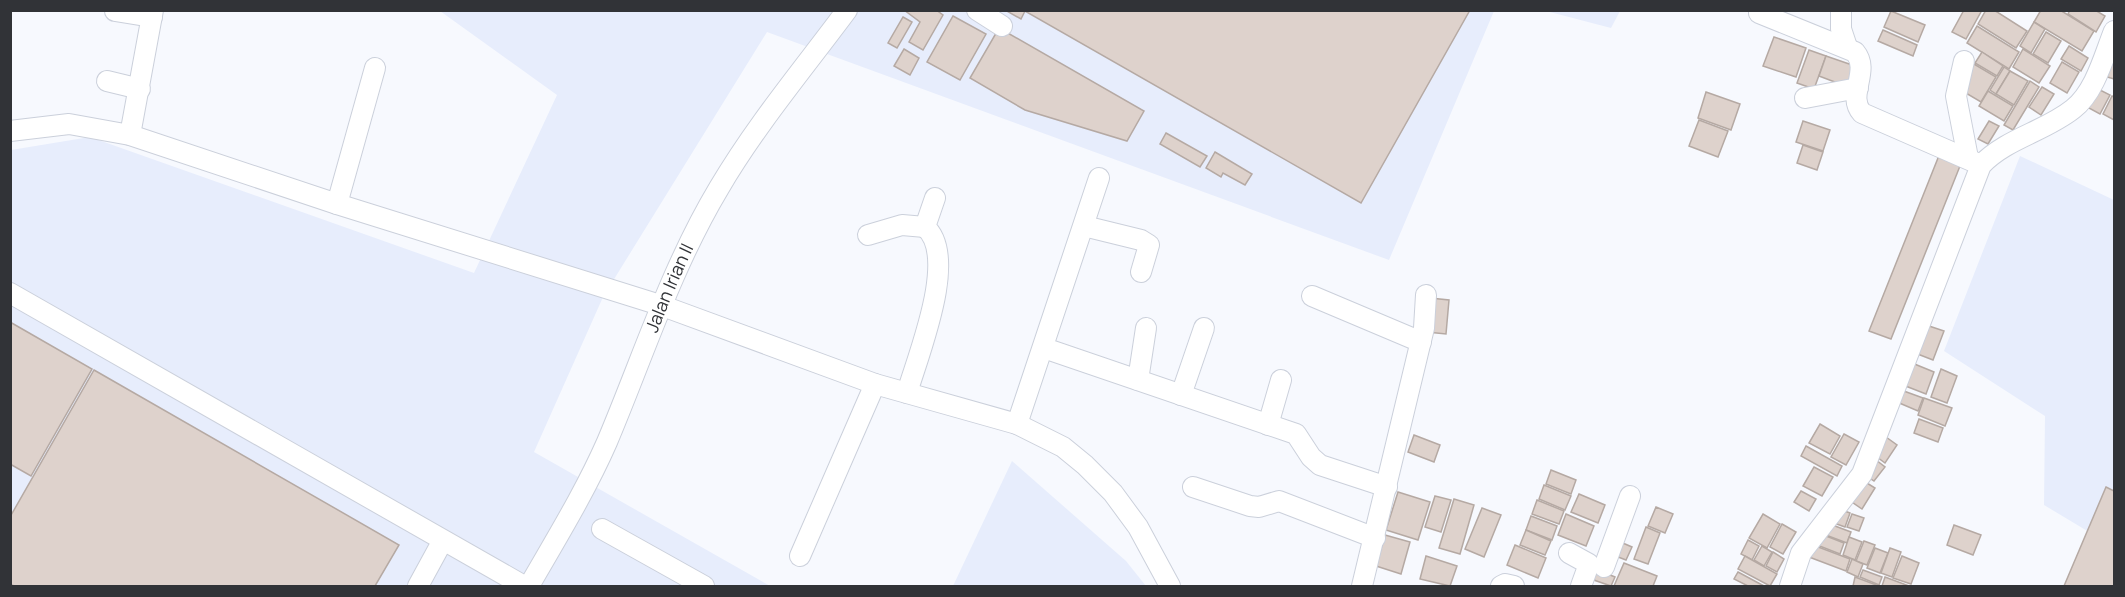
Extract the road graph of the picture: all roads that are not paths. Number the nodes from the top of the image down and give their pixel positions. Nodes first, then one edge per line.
1 (847, 10) edge
2 (977, 10) edge
3 (1841, 10) edge
4 (115, 11) edge
5 (1759, 12) dead end
6 (152, 14) edge
7 (1002, 26) dead end
8 (2115, 31) edge
9 (1847, 48) junction
10 (1964, 61) dead end
11 (375, 68) dead end
12 (107, 81) dead end
13 (1858, 88) junction
14 (140, 89) junction
15 (1805, 98) dead end
16 (10, 131) edge
17 (130, 135) junction
18 (1975, 161) junction
19 (1099, 178) dead end
20 (935, 198) dead end
21 (337, 204) junction
22 (1084, 226) junction
23 (925, 227) junction
24 (868, 236) dead end
25 (1142, 272) dead end
26 (10, 293) edge
27 (1426, 295) dead end
28 (1312, 296) dead end
29 (660, 305) junction
30 (1204, 327) dead end
31 (1146, 328) dead end
32 (1421, 342) junction
33 (1044, 348) junction
34 (1138, 380) junction
35 (1281, 380) dead end
36 (875, 384) junction
37 (907, 393) junction
38 (1182, 395) junction
39 (1017, 424) junction
40 (1268, 425) junction
41 (1193, 487) dead end
42 (1387, 487) junction
43 (1630, 496) dead end
44 (602, 529) dead end
45 (1375, 537) junction
46 (442, 542) junction
47 (1569, 552) dead end
48 (800, 556) dead end
49 (1603, 567) junction
50 (418, 586) edge
51 (524, 586) edge
52 (529, 586) edge
53 (704, 586) edge
54 (1170, 586) edge
55 (1362, 586) edge
56 (1501, 586) edge
57 (1514, 586) edge
58 (1581, 586) edge
59 (1791, 586) edge

1 - 29 street, Jalan Irian II
2 - 7 street
3 - 9 street
4 - 6 street
5 - 9 street
6 - 14 street
8 - 18 street
9 - 13 street
10 - 18 street
11 - 21 street
12 - 14 street
13 - 15 street
13 - 18 street
14 - 17 street
16 - 17 street
17 - 21 street
18 - 59 street
19 - 22 street
20 - 23 street
21 - 29 street
22 - 25 street
22 - 33 street
23 - 24 street
23 - 37 street
26 - 46 street
27 - 32 street
28 - 32 street
29 - 36 street
29 - 52 street, Jalan Irian II
30 - 38 street
31 - 34 street
32 - 42 street
33 - 34 street
33 - 39 street
34 - 38 street
35 - 40 street
36 - 37 street
36 - 48 street
37 - 39 street
38 - 40 street
39 - 54 street
40 - 42 street
41 - 45 street
42 - 45 street
43 - 49 street
44 - 53 street
45 - 55 street
46 - 50 street
46 - 51 street
47 - 49 street
49 - 58 street
56 - 57 street

